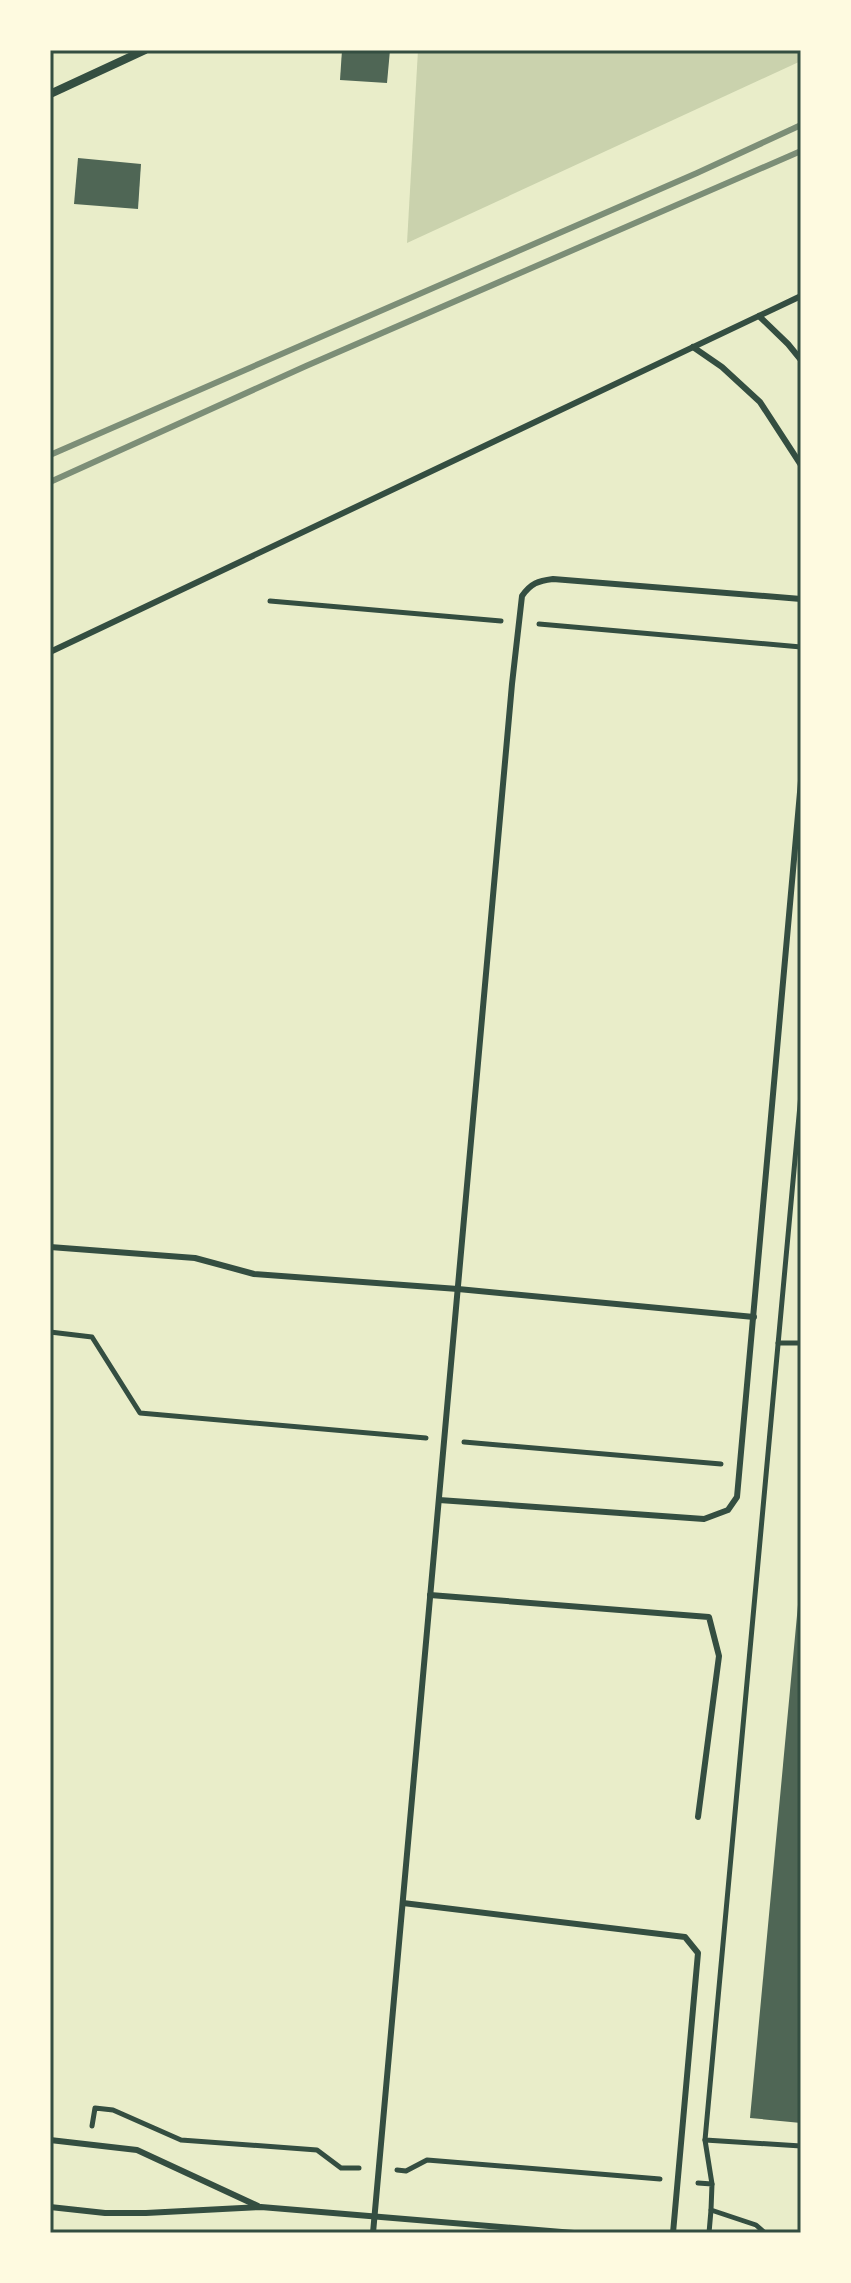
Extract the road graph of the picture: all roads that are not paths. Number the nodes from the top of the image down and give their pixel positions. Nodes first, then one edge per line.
1 (145, 50) edge
2 (50, 94) edge
3 (801, 296) edge
4 (759, 316) junction
5 (693, 347) junction
6 (801, 360) edge
7 (801, 465) edge
8 (801, 599) edge
9 (50, 652) edge
10 (801, 781) edge
11 (50, 1247) edge
12 (458, 1289) junction
13 (754, 1317) junction
14 (439, 1500) junction
15 (430, 1595) junction
16 (698, 1817) dead end
17 (403, 1903) junction
18 (50, 2140) edge
19 (50, 2207) edge
20 (261, 2207) junction
21 (375, 2217) junction
22 (373, 2233) edge
23 (574, 2233) edge
24 (673, 2233) edge

1 - 2 street
3 - 4 lane
4 - 5 lane
4 - 6 lane
5 - 7 lane
5 - 9 lane
8 - 12 lane
10 - 13 lane
11 - 12 lane
12 - 13 lane
12 - 14 lane
13 - 14 lane
14 - 15 lane
15 - 16 lane
15 - 17 lane
17 - 21 lane
17 - 24 lane
18 - 20 lane
19 - 20 lane
20 - 21 lane
21 - 22 lane
21 - 23 lane

